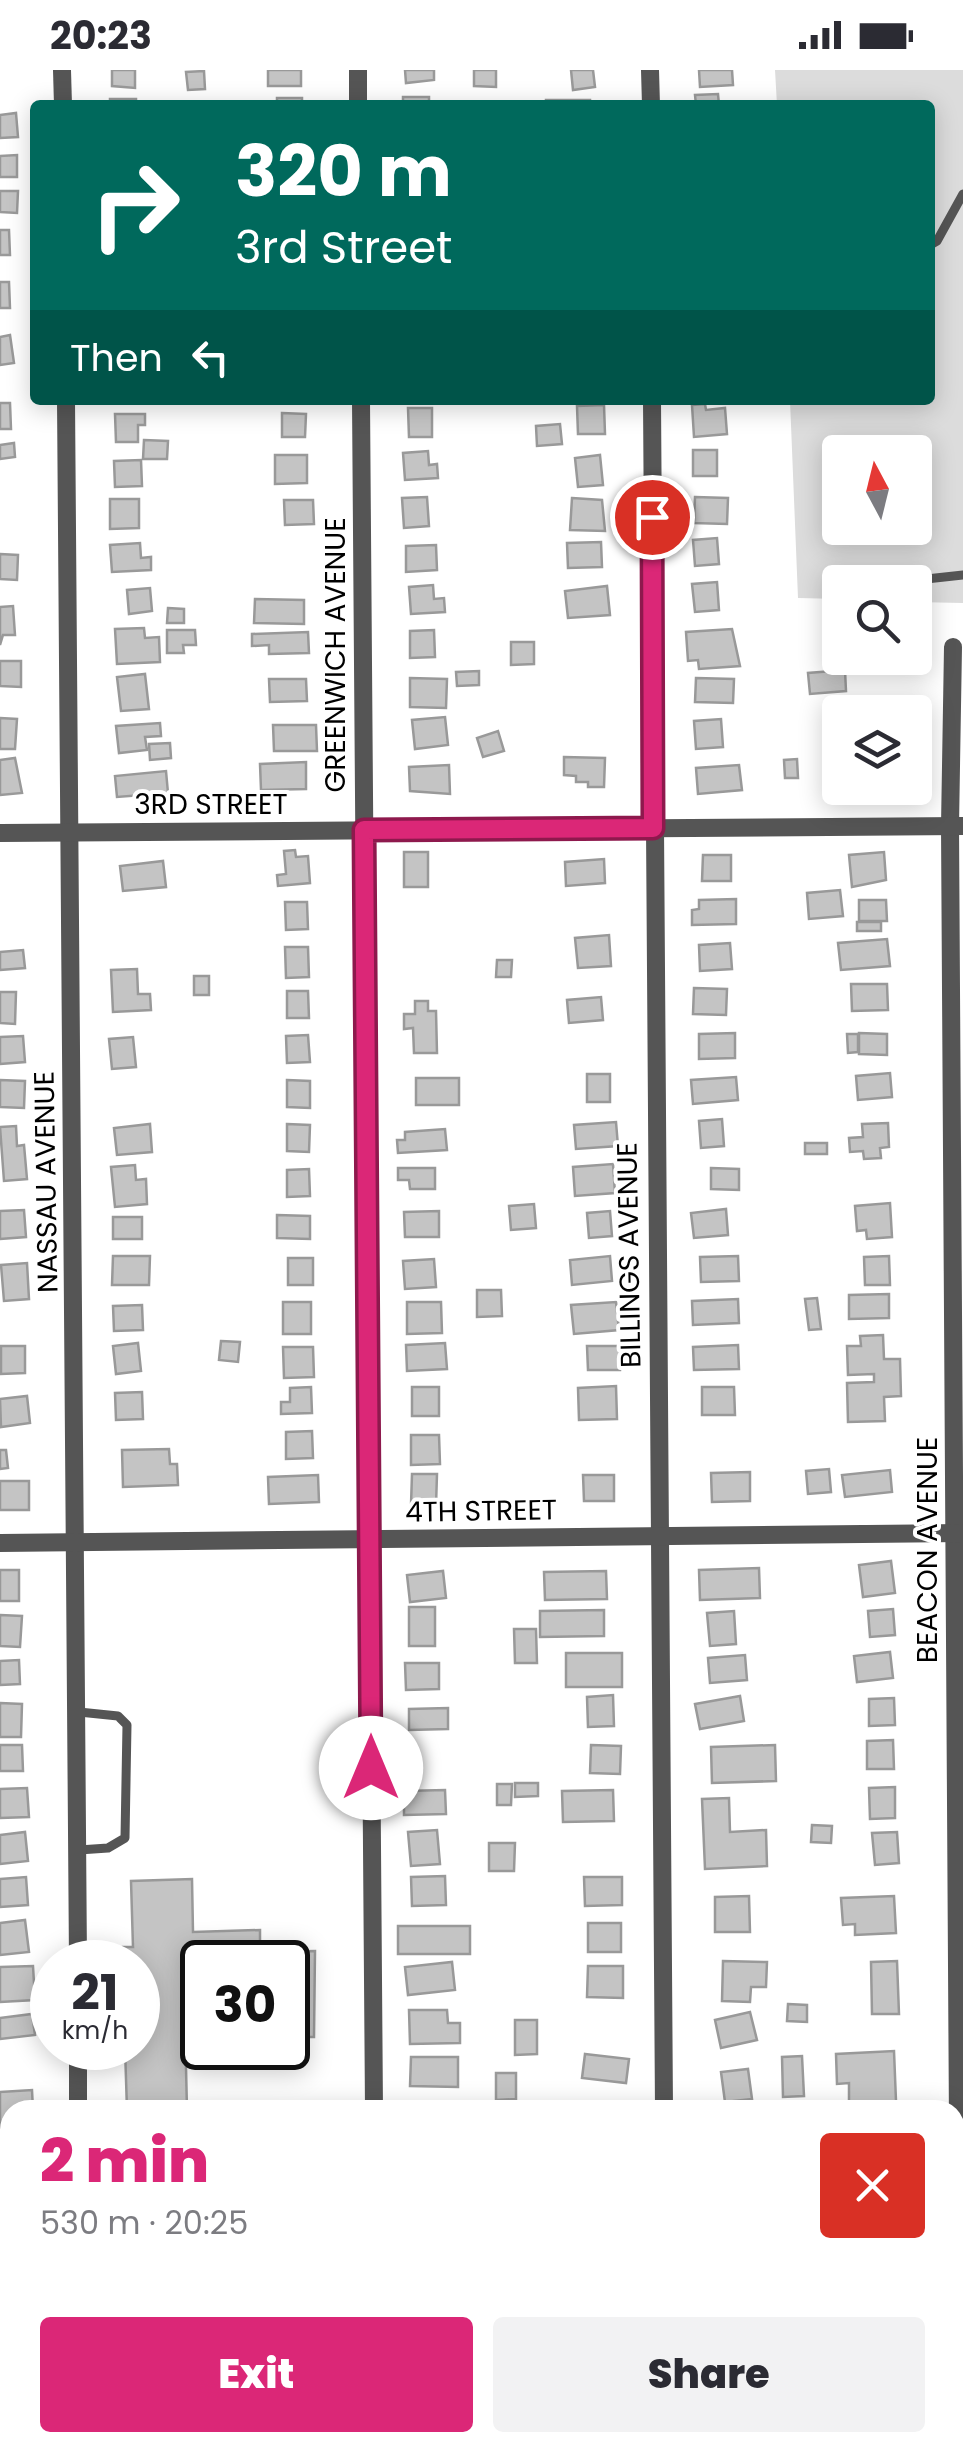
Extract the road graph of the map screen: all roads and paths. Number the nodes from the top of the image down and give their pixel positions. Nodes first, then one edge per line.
1 (62, 70) edge
2 (358, 70) edge
3 (650, 70) edge
4 (63, 100) edge
5 (358, 100) edge
6 (650, 100) edge
7 (963, 194) edge
8 (935, 242) edge
9 (66, 405) edge
10 (360, 405) edge
11 (652, 405) edge
12 (963, 574) edge
13 (932, 578) edge
14 (953, 647) dead end
15 (956, 826) edge
16 (653, 828) junction
17 (364, 830) junction
18 (70, 832) junction
19 (0, 833) edge
20 (958, 1533) edge
21 (660, 1536) junction
22 (369, 1539) junction
23 (77, 1542) junction
24 (0, 1543) edge
25 (79, 1712) junction
26 (79, 1850) junction
27 (78, 1940) edge
28 (78, 2070) edge
29 (78, 2100) edge
30 (374, 2100) edge
31 (664, 2100) edge
32 (959, 2100) edge

1 - 4 street
2 - 5 street
3 - 6 street
7 - 8 lane
9 - 18 street, NASSAU AVENUE
10 - 17 street, GREENWICH AVENUE
11 - 16 street, BILLINGS AVENUE
12 - 13 lane
14 - 15 street, BEACON AVENUE
15 - 16 street, 3RD STREET
15 - 20 street, BEACON AVENUE
16 - 17 street, 3RD STREET
16 - 21 street, BILLINGS AVENUE
17 - 18 street, 3RD STREET
17 - 22 street, GREENWICH AVENUE
18 - 19 street, 3RD STREET
18 - 23 street, NASSAU AVENUE
20 - 21 street, 4TH STREET
20 - 32 street, BEACON AVENUE
21 - 22 street, 4TH STREET
21 - 31 street, BILLINGS AVENUE
22 - 23 street, 4TH STREET
22 - 30 street, GREENWICH AVENUE
23 - 24 street, 4TH STREET
23 - 25 street, NASSAU AVENUE
25 - 26 street, NASSAU AVENUE
25 - 26 lane
26 - 27 street, NASSAU AVENUE
28 - 29 street

